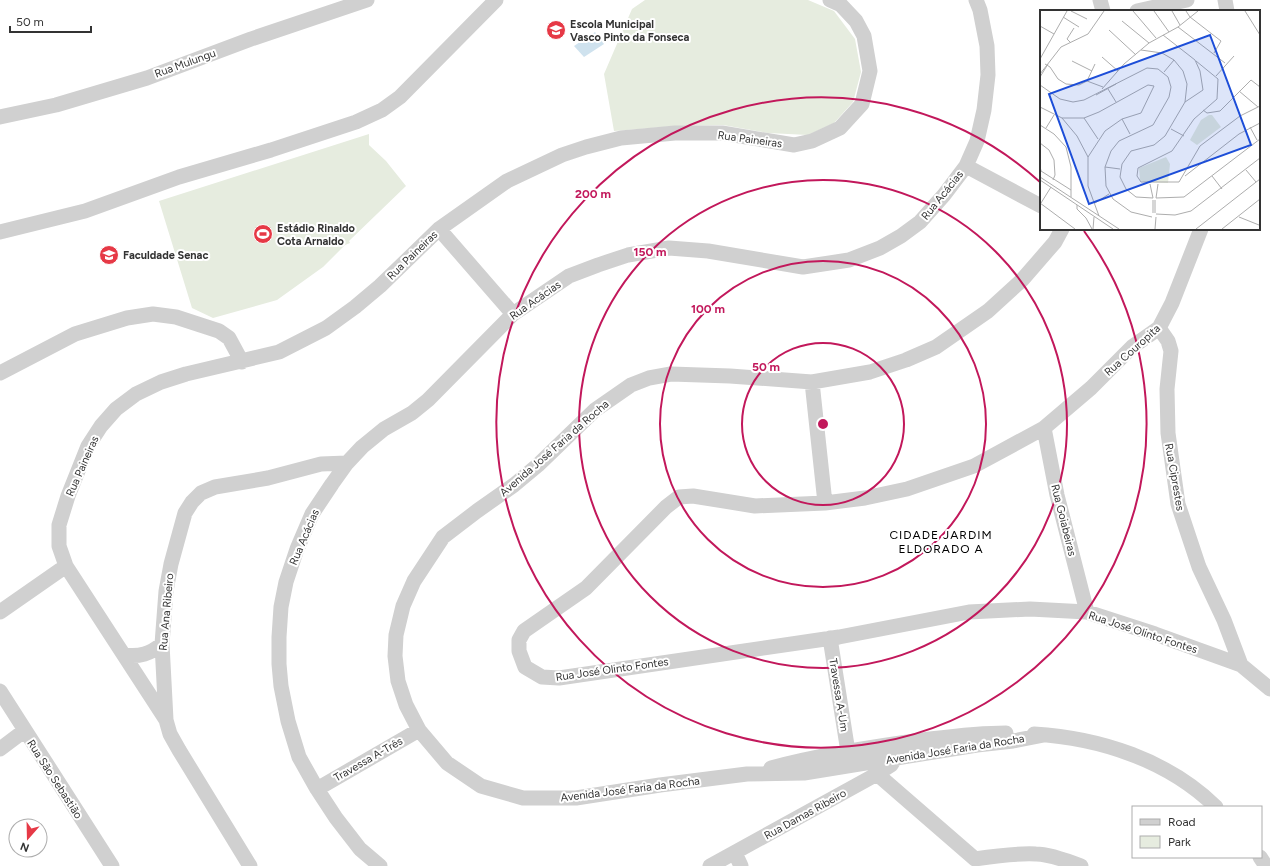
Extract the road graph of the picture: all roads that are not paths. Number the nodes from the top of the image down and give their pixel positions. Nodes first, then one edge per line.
1 (367, 0) edge
2 (496, 0) edge
3 (830, 0) edge
4 (976, 0) edge
5 (1100, 0) edge
6 (1186, 0) edge
7 (1225, 0) edge
8 (1157, 9) edge
9 (1103, 10) edge
10 (1147, 10) edge
11 (1227, 10) edge
12 (0, 117) edge
13 (966, 166) junction
14 (1040, 205) edge
15 (439, 229) junction
16 (1061, 230) edge
17 (1201, 230) edge
18 (0, 232) edge
19 (513, 314) junction
20 (1159, 328) junction
21 (242, 362) junction
22 (0, 373) edge
23 (812, 382) junction
24 (1044, 428) junction
25 (347, 463) junction
26 (825, 503) junction
27 (66, 566) junction
28 (0, 612) edge
29 (1087, 612) junction
30 (830, 638) junction
31 (162, 644) junction
32 (124, 655) junction
33 (1241, 665) junction
34 (1270, 689) edge
35 (0, 691) edge
36 (166, 720) junction
37 (24, 730) junction
38 (419, 730) junction
39 (1044, 734) junction
40 (932, 739) junction
41 (0, 749) edge
42 (848, 752) junction
43 (895, 758) junction
44 (804, 773) junction
45 (747, 774) junction
46 (877, 774) junction
47 (317, 789) junction
48 (1215, 806) edge
49 (738, 860) edge
50 (971, 862) edge
51 (112, 866) edge
52 (250, 866) edge
53 (380, 866) edge
54 (710, 866) edge
55 (1081, 866) edge

1 - 12 street, Rua Mulungu
2 - 18 street
3 - 15 street, Rua Paineiras
4 - 13 street, Rua Acácias
5 - 9 street
6 - 8 street
7 - 11 street
8 - 10 street
13 - 14 street
13 - 19 street, Rua Acácias
15 - 19 street
15 - 21 street, Rua Paineiras
16 - 23 street, Avenida José Faria da Rocha
17 - 20 street, Rua Couropita
19 - 25 street, Rua Acácias
20 - 24 street, Rua Couropita
20 - 33 street, Rua Ciprestes
21 - 22 street
21 - 27 street, Rua Paineiras
23 - 26 street
23 - 38 street, Avenida José Faria da Rocha
24 - 26 street, Rua José Olinto Fontes
24 - 29 street, Rua Goiabeiras
25 - 31 street, Rua Ana Ribeiro
25 - 47 street, Rua Acácias
26 - 30 street, Rua José Olinto Fontes
27 - 28 street
27 - 32 street, Rua Paineiras
29 - 30 street, Rua José Olinto Fontes
29 - 33 street, Rua José Olinto Fontes
30 - 42 street, Travessa A-Um
31 - 32 street
31 - 36 street, Rua Ana Ribeiro
32 - 36 street, Rua Paineiras
33 - 34 street
35 - 37 street, Rua São Sebastião
36 - 52 street, Rua Ana Ribeiro
37 - 41 street
37 - 51 street, Rua São Sebastião
38 - 45 street, Avenida José Faria da Rocha
38 - 47 street, Travessa A-Três
39 - 40 street, Avenida José Faria da Rocha
39 - 43 street, Avenida José Faria da Rocha
39 - 48 street, Avenida José Faria da Rocha
40 - 42 street, Avenida José Faria da Rocha
40 - 43 street, Rua Damas Ribeiro
42 - 44 street
42 - 45 street, Avenida José Faria da Rocha
43 - 44 street, Avenida José Faria da Rocha
43 - 46 street, Rua Damas Ribeiro
44 - 45 street, Avenida José Faria da Rocha
46 - 49 street, Rua Damas Ribeiro
46 - 50 street
47 - 53 street, Rua Acácias
49 - 54 street, Rua Damas Ribeiro
50 - 55 street

